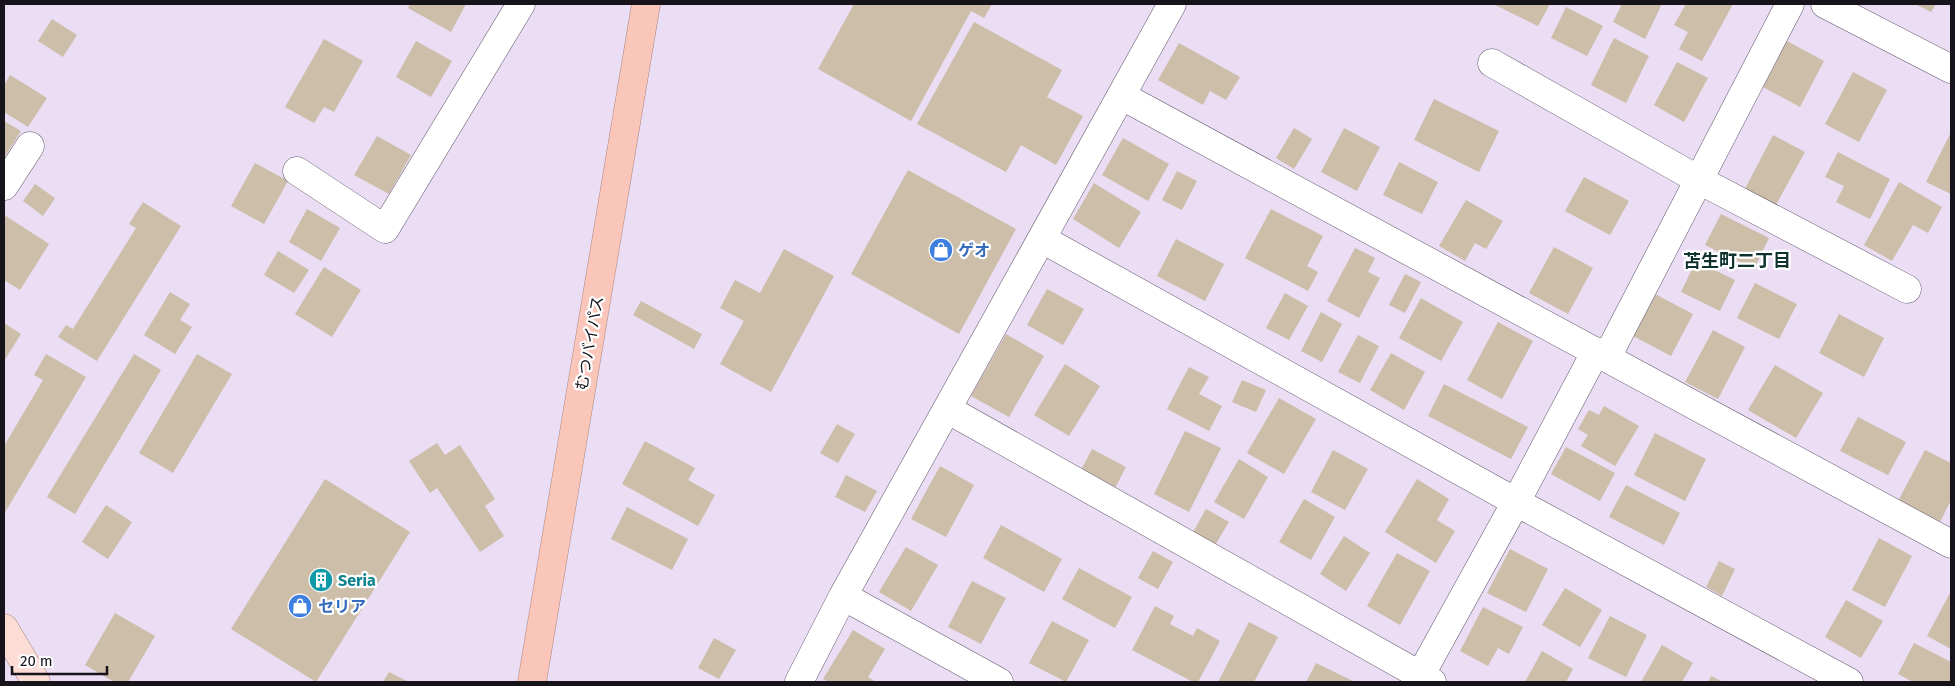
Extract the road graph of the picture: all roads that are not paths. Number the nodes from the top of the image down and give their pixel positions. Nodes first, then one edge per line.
1 (521, 4) edge
2 (646, 4) edge
3 (1172, 4) edge
4 (1790, 4) edge
5 (1825, 4) edge
6 (1492, 63) dead end
7 (1951, 69) edge
8 (1122, 96) junction
9 (30, 146) dead end
10 (297, 171) dead end
11 (1699, 180) junction
12 (4, 186) edge
13 (1042, 239) junction
14 (1907, 290) dead end
15 (1601, 354) junction
16 (947, 408) junction
17 (1516, 502) junction
18 (1951, 544) edge
19 (843, 596) junction
20 (4, 628) edge
21 (535, 679) edge
22 (1426, 679) edge
23 (36, 682) edge
24 (799, 682) edge
25 (999, 682) edge
26 (1849, 682) edge

1 - 10 street
2 - 21 highway, むつバイパス
3 - 8 street
4 - 11 street
5 - 7 street
6 - 11 street
8 - 13 street
8 - 15 street
9 - 12 street
11 - 14 street
11 - 15 street
13 - 16 street
13 - 17 street
15 - 17 street
15 - 18 street
16 - 19 street
16 - 22 street
17 - 22 street
17 - 26 street
19 - 24 street
19 - 25 street
20 - 23 main road

